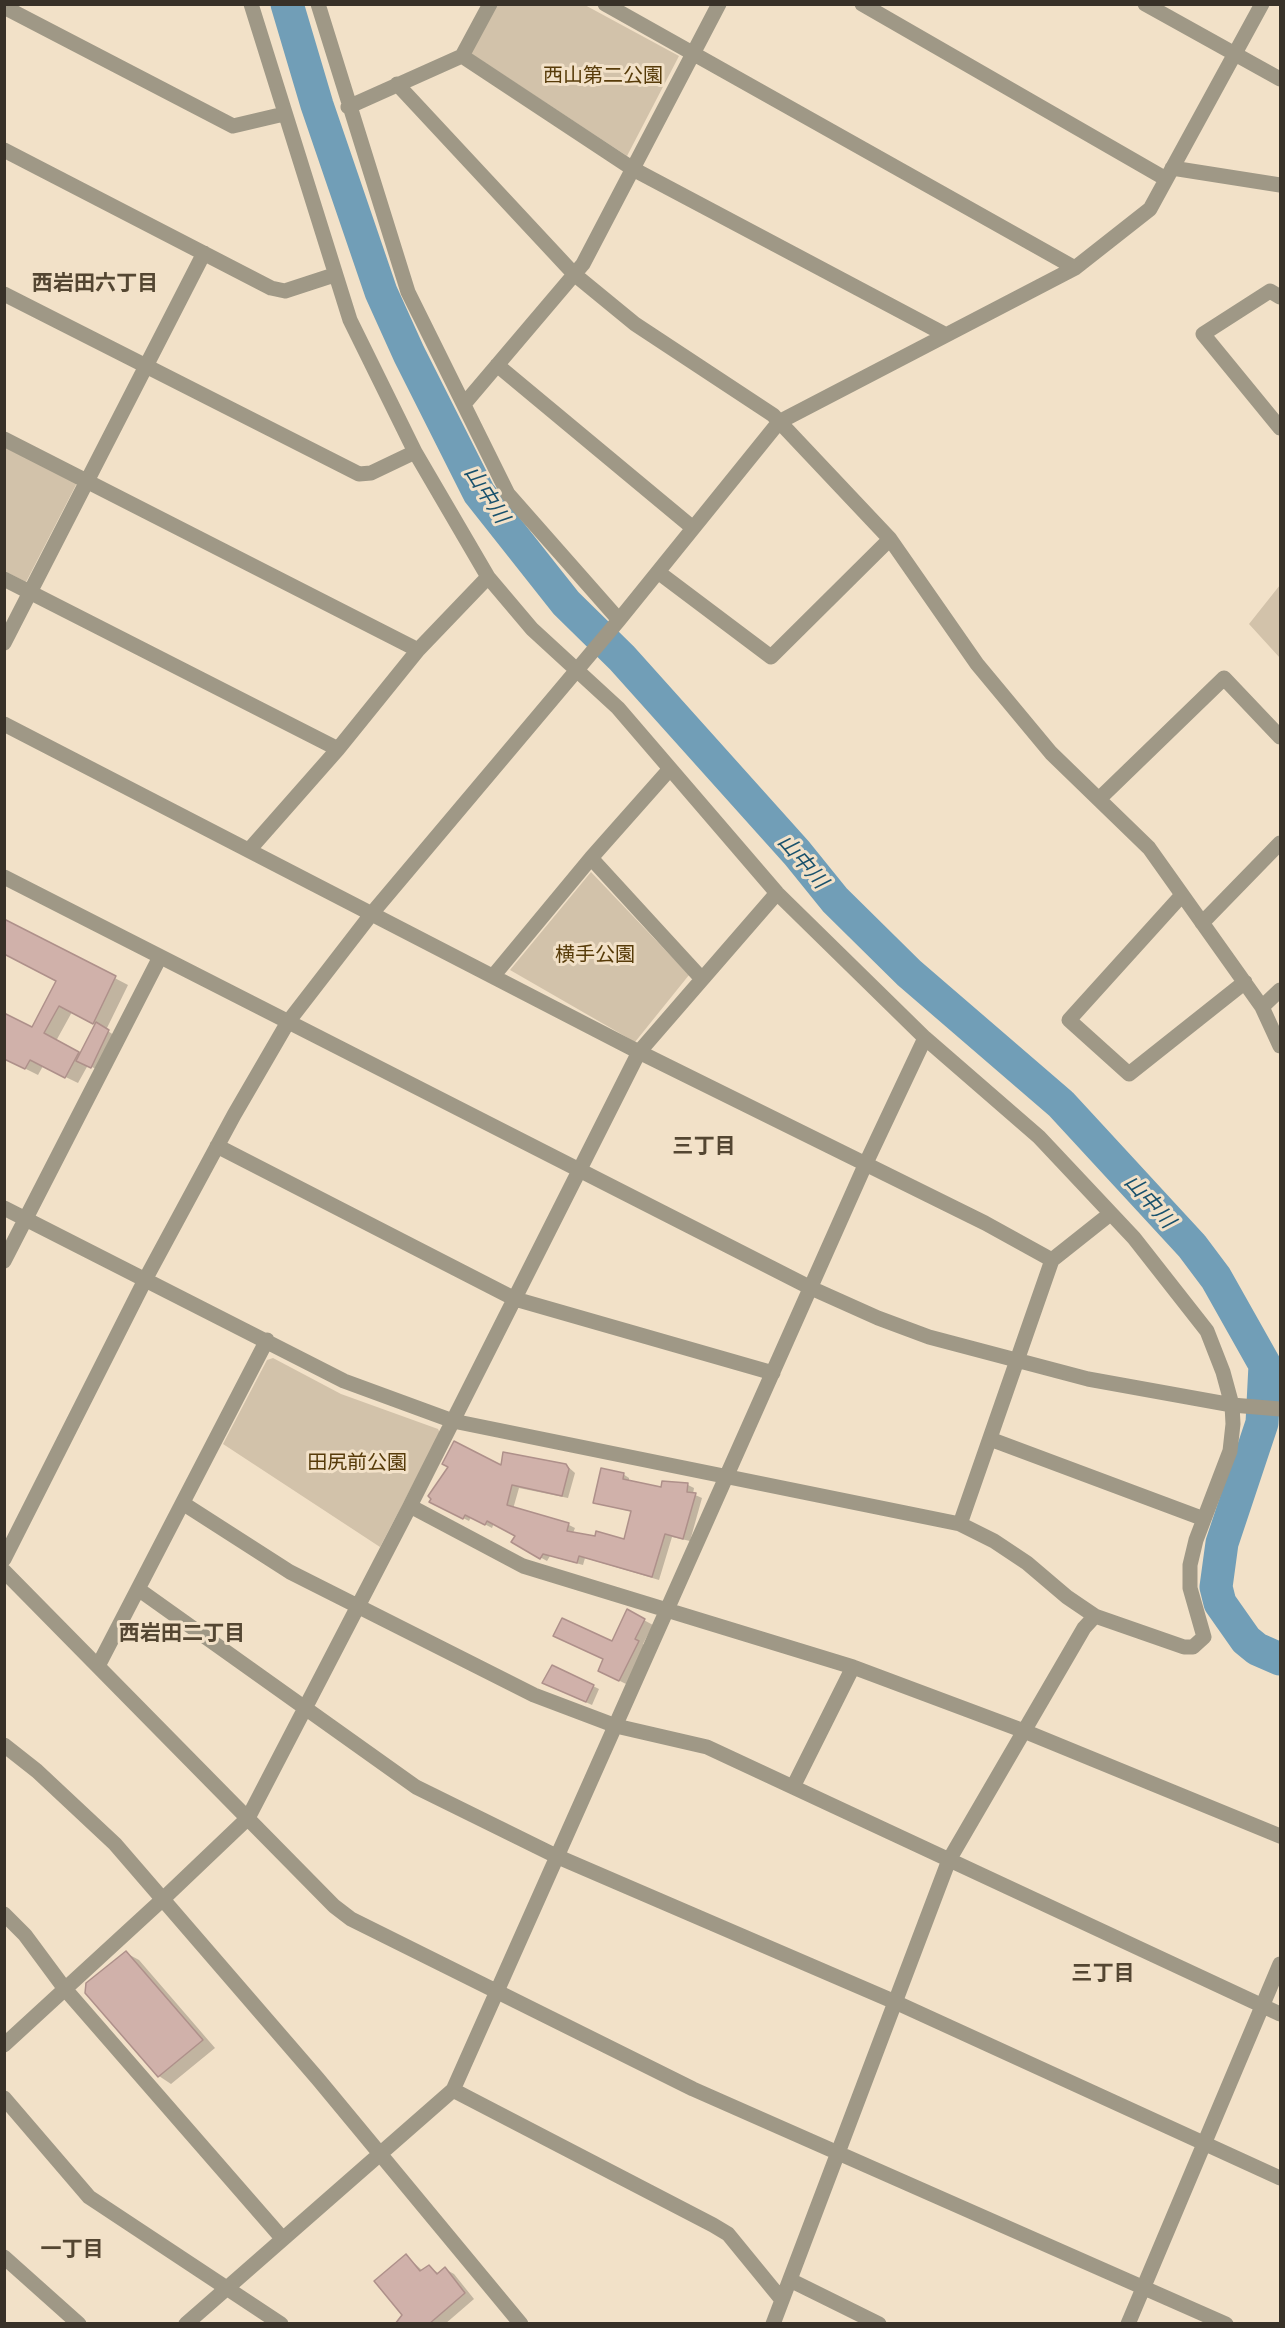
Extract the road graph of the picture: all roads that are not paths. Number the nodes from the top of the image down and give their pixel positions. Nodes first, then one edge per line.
1 (251, 4) edge
2 (318, 4) edge
3 (490, 4) edge
4 (605, 4) edge
5 (719, 4) edge
6 (862, 4) edge
7 (1145, 4) edge
8 (1262, 4) edge
9 (4, 7) edge
10 (694, 52) junction
11 (1235, 54) junction
12 (462, 56) junction
13 (1281, 80) edge
14 (397, 84) junction
15 (348, 107) junction
16 (284, 114) junction
17 (4, 150) edge
18 (633, 169) junction
19 (1169, 173) junction
20 (1281, 185) edge
21 (204, 253) junction
22 (1074, 268) junction
23 (574, 274) junction
24 (334, 275) junction
25 (4, 294) edge
26 (1281, 297) edge
27 (946, 335) junction
28 (497, 365) junction
29 (145, 366) junction
30 (465, 403) junction
31 (779, 422) junction
32 (1281, 428) edge
33 (4, 439) edge
34 (415, 452) junction
35 (86, 480) junction
36 (693, 528) junction
37 (890, 539) junction
38 (658, 572) junction
39 (488, 577) junction
40 (4, 579) edge
41 (31, 593) junction
42 (616, 622) junction
43 (4, 644) edge
44 (418, 650) junction
45 (579, 666) junction
46 (4, 724) edge
47 (1281, 737) edge
48 (338, 749) junction
49 (669, 770) junction
50 (1098, 799) junction
51 (1281, 843) edge
52 (249, 850) junction
53 (591, 858) junction
54 (4, 877) edge
55 (777, 893) junction
56 (1182, 895) junction
57 (373, 912) junction
58 (1202, 923) junction
59 (160, 957) junction
60 (494, 975) junction
61 (702, 979) junction
62 (1245, 982) junction
63 (1281, 990) edge
64 (1263, 1007) junction
65 (288, 1022) junction
66 (925, 1038) junction
67 (1281, 1046) edge
68 (639, 1052) junction
69 (217, 1146) junction
70 (866, 1163) junction
71 (581, 1170) junction
72 (4, 1208) edge
73 (1110, 1214) junction
74 (26, 1220) junction
75 (1052, 1260) junction
76 (4, 1261) edge
77 (146, 1278) junction
78 (811, 1288) junction
79 (515, 1299) junction
80 (267, 1340) junction
81 (1018, 1362) junction
82 (773, 1373) junction
83 (1232, 1405) junction
84 (1281, 1408) edge
85 (453, 1421) junction
86 (990, 1440) junction
87 (726, 1477) junction
88 (184, 1504) junction
89 (410, 1506) junction
90 (1204, 1519) junction
91 (960, 1524) junction
92 (4, 1559) edge
93 (4, 1571) edge
94 (138, 1589) junction
95 (357, 1607) junction
96 (669, 1609) junction
97 (1095, 1616) junction
98 (98, 1666) junction
99 (854, 1667) junction
100 (305, 1710) junction
101 (616, 1726) junction
102 (1024, 1731) junction
103 (4, 1745) edge
104 (792, 1787) junction
105 (248, 1818) junction
106 (1281, 1836) edge
107 (556, 1856) junction
108 (949, 1860) junction
109 (164, 1899) junction
110 (4, 1914) edge
111 (1281, 1964) edge
112 (65, 1989) junction
113 (497, 1992) junction
114 (895, 2002) junction
115 (1262, 2006) junction
116 (1281, 2014) edge
117 (4, 2045) edge
118 (453, 2090) junction
119 (4, 2097) edge
120 (1203, 2144) junction
121 (838, 2151) junction
122 (379, 2153) junction
123 (1281, 2178) edge
124 (282, 2238) junction
125 (4, 2257) edge
126 (790, 2280) junction
127 (228, 2288) junction
128 (1145, 2288) junction
129 (782, 2300) junction
130 (79, 2324) edge
131 (186, 2324) edge
132 (281, 2324) edge
133 (521, 2324) edge
134 (773, 2324) edge
135 (879, 2324) edge
136 (1128, 2324) edge
137 (1226, 2324) edge

1 - 16 street
2 - 15 street
3 - 12 street
4 - 10 street
5 - 10 street
6 - 19 street
7 - 11 street
8 - 11 street
9 - 16 street
10 - 18 street
10 - 22 street
11 - 13 street
11 - 19 street
12 - 14 street
12 - 18 street
14 - 15 street
14 - 23 street
15 - 30 street
16 - 24 street
17 - 21 street
18 - 23 street
18 - 27 street
19 - 20 street
19 - 22 street
21 - 24 street
21 - 29 street
22 - 27 street
23 - 28 street
23 - 31 street
24 - 34 street
25 - 29 street
26 - 32 street
27 - 31 street
28 - 30 street
28 - 36 street
29 - 34 street
29 - 35 street
30 - 42 street
31 - 36 street
31 - 37 street
33 - 35 street
34 - 39 street
35 - 41 street
35 - 44 street
36 - 38 street
37 - 38 street
37 - 50 street
38 - 42 street
39 - 44 street
39 - 45 street
40 - 41 street
41 - 43 street
41 - 48 street
42 - 45 street
44 - 48 street
45 - 49 street
45 - 57 street
46 - 52 street
47 - 50 street
48 - 52 street
49 - 53 street
49 - 55 street
50 - 56 street
51 - 58 street
52 - 57 street
53 - 60 street
53 - 61 street
54 - 59 street
55 - 61 street
55 - 66 street
56 - 58 street
56 - 62 street
57 - 60 street
57 - 65 street
58 - 62 street
59 - 65 street
59 - 74 street
60 - 68 street
61 - 68 street
62 - 64 street
63 - 64 street
64 - 67 street
65 - 69 street
65 - 71 street
66 - 70 street
66 - 73 street
68 - 70 street
68 - 71 street
69 - 77 street
69 - 79 street
70 - 75 street
70 - 78 street
71 - 78 street
71 - 79 street
72 - 74 street
73 - 75 street
73 - 83 street
74 - 76 street
74 - 77 street
75 - 81 street
77 - 80 street
77 - 92 street
78 - 81 street
78 - 82 street
79 - 82 street
79 - 85 street
80 - 85 street
80 - 88 street
81 - 83 street
81 - 86 street
82 - 87 street
83 - 84 street
83 - 90 street
85 - 87 street
85 - 89 street
86 - 90 street
86 - 91 street
87 - 91 street
87 - 96 street
88 - 94 street
88 - 95 street
89 - 95 street
89 - 96 street
90 - 97 street
91 - 97 street
93 - 98 street
94 - 98 street
94 - 100 street
95 - 100 street
95 - 101 street
96 - 99 street
96 - 101 street
97 - 102 street
98 - 105 street
99 - 102 street
99 - 104 street
100 - 105 street
100 - 107 street
101 - 104 street
101 - 107 street
102 - 106 street
102 - 108 street
103 - 109 street
104 - 108 street
105 - 109 street
105 - 113 street
107 - 113 street
107 - 114 street
108 - 114 street
108 - 115 street
109 - 112 street
109 - 122 street
110 - 112 street
111 - 115 street
112 - 117 street
112 - 124 street
113 - 118 street
113 - 121 street
114 - 120 street
114 - 121 street
115 - 116 street
115 - 120 street
118 - 122 street
118 - 129 street
119 - 127 street
120 - 123 street
120 - 128 street
121 - 126 street
121 - 128 street
122 - 124 street
122 - 133 street
124 - 127 street
125 - 130 street
126 - 129 street
126 - 135 street
127 - 131 street
127 - 132 street
128 - 136 street
128 - 137 street
129 - 134 street

